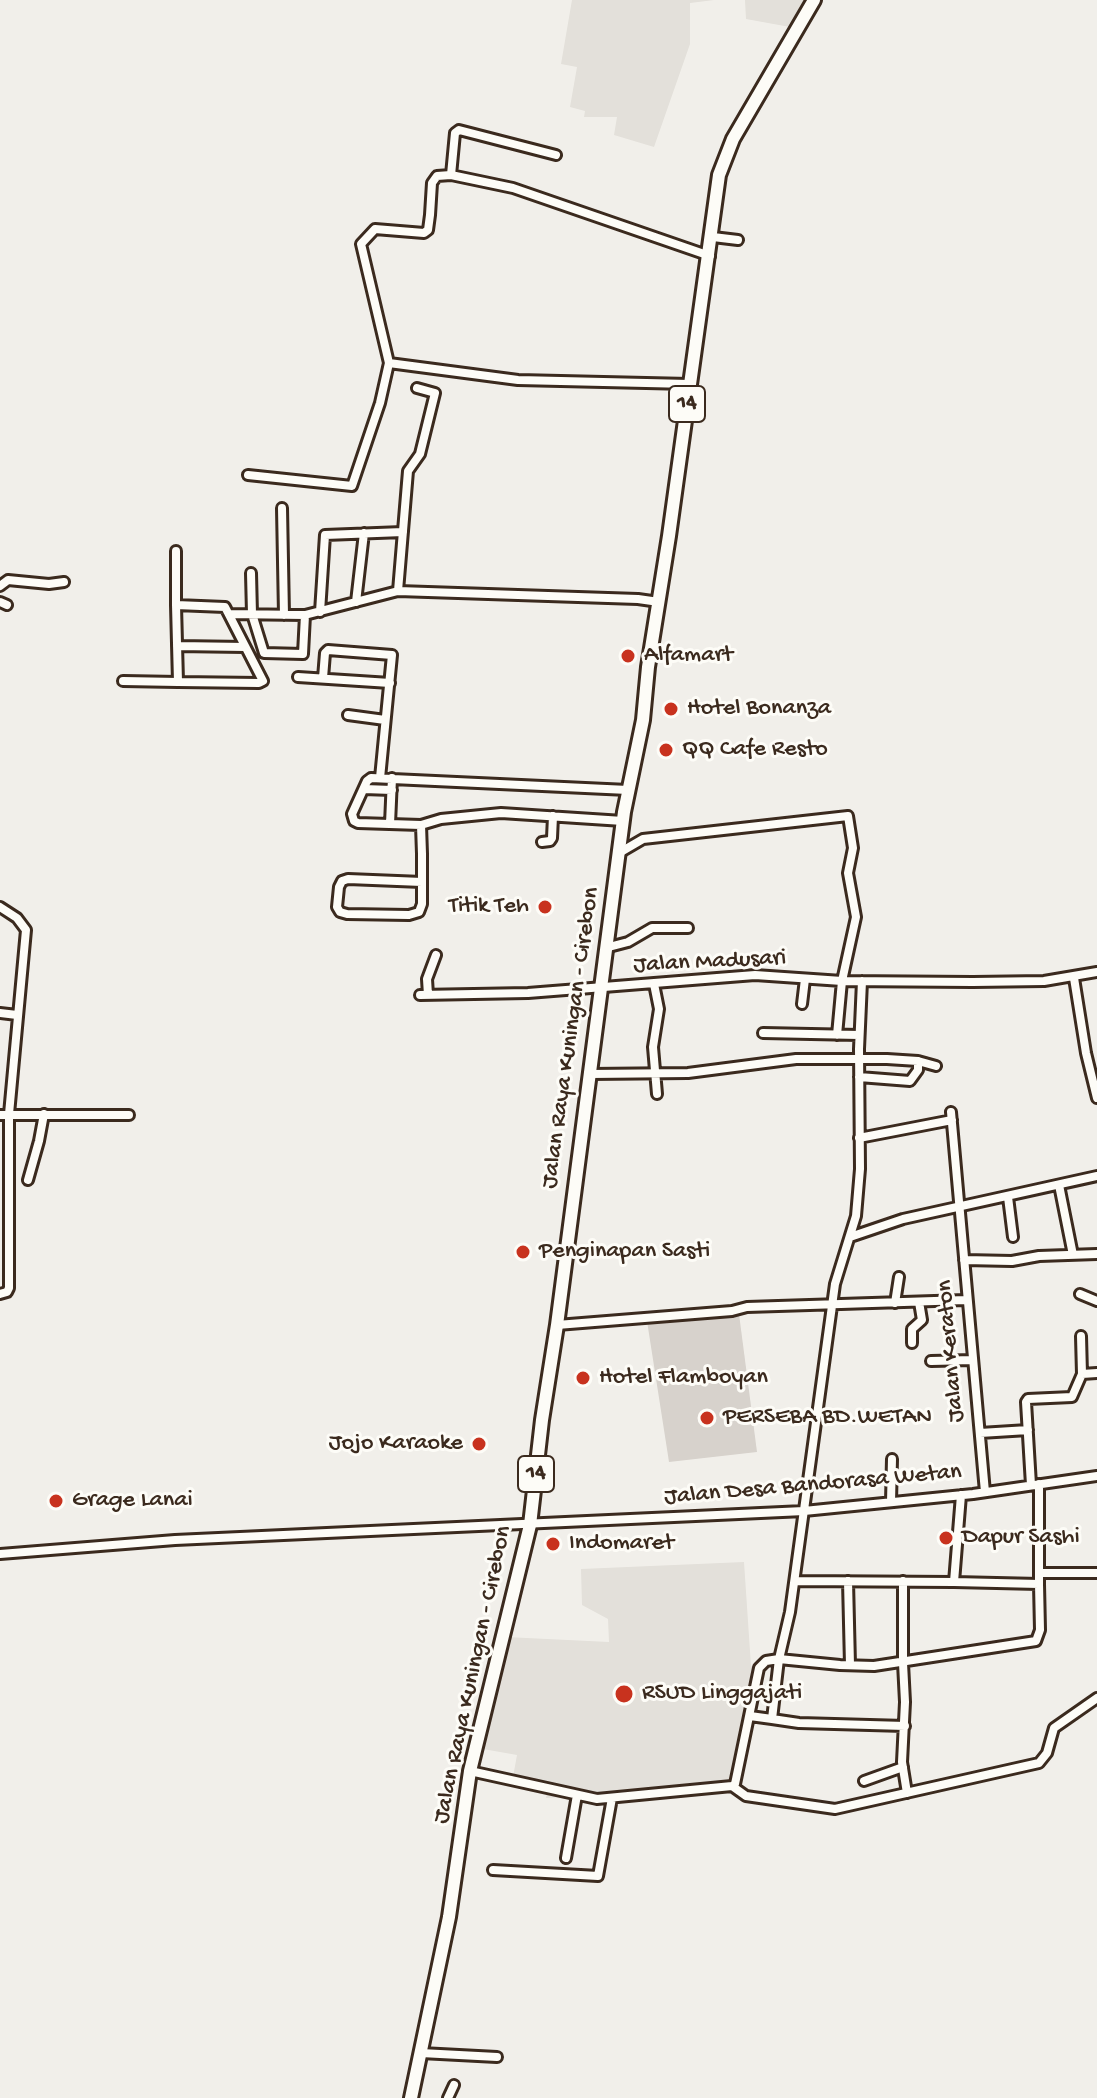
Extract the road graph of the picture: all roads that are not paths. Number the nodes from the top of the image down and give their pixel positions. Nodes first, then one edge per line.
1 (814, 0) edge
2 (556, 155) dead end
3 (451, 175) junction
4 (713, 237) junction
5 (738, 240) dead end
6 (710, 256) junction
7 (389, 363) junction
8 (689, 384) junction
9 (417, 388) dead end
10 (248, 475) dead end
11 (282, 508) dead end
12 (403, 532) junction
13 (364, 533) junction
14 (176, 551) dead end
15 (251, 573) dead end
16 (64, 582) dead end
17 (0, 586) edge
18 (398, 591) junction
19 (356, 602) junction
20 (659, 602) junction
21 (176, 605) junction
22 (320, 612) junction
23 (229, 614) junction
24 (252, 614) junction
25 (284, 615) junction
26 (305, 615) junction
27 (177, 646) junction
28 (245, 647) junction
29 (298, 677) dead end
30 (323, 678) junction
31 (123, 681) dead end
32 (178, 682) junction
33 (390, 683) junction
34 (348, 715) dead end
35 (385, 720) junction
36 (380, 778) junction
37 (392, 778) junction
38 (364, 789) junction
39 (392, 790) junction
40 (628, 790) junction
41 (553, 816) junction
42 (390, 824) junction
43 (421, 825) junction
44 (621, 837) junction
45 (542, 842) dead end
46 (422, 882) junction
47 (0, 907) edge
48 (688, 928) dead end
49 (605, 948) junction
50 (436, 955) dead end
51 (1097, 972) edge
52 (1074, 978) junction
53 (805, 979) junction
54 (842, 981) junction
55 (862, 981) junction
56 (654, 984) junction
57 (600, 988) junction
58 (802, 1004) dead end
59 (0, 1013) edge
60 (17, 1015) junction
61 (763, 1033) dead end
62 (837, 1035) junction
63 (859, 1035) junction
64 (859, 1059) junction
65 (918, 1061) junction
66 (936, 1066) dead end
67 (656, 1072) junction
68 (590, 1074) junction
69 (859, 1077) junction
70 (657, 1094) dead end
71 (1097, 1098) edge
72 (4, 1114) edge
73 (44, 1114) junction
74 (129, 1115) dead end
75 (859, 1138) junction
76 (1097, 1176) edge
77 (28, 1180) dead end
78 (1059, 1185) junction
79 (1008, 1197) junction
80 (961, 1205) junction
81 (850, 1237) junction
82 (1013, 1237) dead end
83 (1097, 1254) edge
84 (1073, 1255) junction
85 (964, 1260) junction
86 (899, 1277) dead end
87 (0, 1294) edge
88 (1080, 1294) dead end
89 (966, 1300) junction
90 (1097, 1301) edge
91 (919, 1302) junction
92 (833, 1303) junction
93 (895, 1303) junction
94 (557, 1325) junction
95 (1081, 1336) dead end
96 (912, 1343) dead end
97 (973, 1360) junction
98 (931, 1361) dead end
99 (1097, 1373) edge
100 (1082, 1374) junction
101 (1028, 1430) junction
102 (980, 1433) junction
103 (892, 1459) dead end
104 (1097, 1476) edge
105 (1035, 1485) junction
106 (985, 1492) junction
107 (961, 1495) junction
108 (891, 1502) junction
109 (804, 1511) junction
110 (530, 1525) junction
111 (0, 1554) edge
112 (1040, 1573) junction
113 (1097, 1573) edge
114 (795, 1581) junction
115 (848, 1581) junction
116 (903, 1581) junction
117 (954, 1582) junction
118 (1039, 1584) junction
119 (779, 1659) junction
120 (903, 1663) junction
121 (850, 1665) junction
122 (1097, 1698) edge
123 (750, 1716) junction
124 (772, 1719) junction
125 (905, 1726) junction
126 (903, 1767) junction
127 (470, 1771) junction
128 (864, 1781) dead end
129 (732, 1786) junction
130 (907, 1793) junction
131 (577, 1795) junction
132 (612, 1798) junction
133 (566, 1858) dead end
134 (493, 1870) dead end
135 (421, 2053) junction
136 (497, 2057) dead end
137 (454, 2085) dead end
138 (411, 2098) edge
139 (448, 2098) edge

1 - 4 highway, Jalan Raya Kuningan - Cirebon / 14
2 - 3 street
3 - 6 street
3 - 7 street
4 - 5 street
4 - 6 highway, Jalan Raya Kuningan - Cirebon / 14
6 - 8 highway, Jalan Raya Kuningan - Cirebon / 14
7 - 8 street
7 - 10 street
8 - 20 highway, Jalan Raya Kuningan - Cirebon / 14
9 - 12 street
11 - 25 street
12 - 13 street
12 - 18 street
13 - 19 street
13 - 22 street
14 - 21 street
15 - 24 street
16 - 17 street
18 - 19 street
18 - 20 street
19 - 22 street
20 - 40 highway, Jalan Raya Kuningan - Cirebon / 14
21 - 23 street
21 - 27 street
22 - 26 street
23 - 24 street
23 - 28 street
24 - 25 street
24 - 26 street
25 - 26 street
27 - 28 street
27 - 32 street
28 - 32 street
29 - 30 street
30 - 33 street
30 - 33 street
31 - 32 street
33 - 35 street
34 - 35 street
35 - 36 street
36 - 37 street
36 - 38 street
37 - 39 street
37 - 40 street
38 - 39 street
38 - 42 street
39 - 42 street
40 - 44 highway, Jalan Raya Kuningan - Cirebon / 14
41 - 43 street
41 - 44 street
41 - 45 street
42 - 43 street
43 - 46 street
44 - 49 highway, Jalan Raya Kuningan - Cirebon / 14
44 - 54 street
46 - 46 street
47 - 60 street
48 - 49 street
49 - 57 highway, Jalan Raya Kuningan - Cirebon / 14
50 - 57 street, Jalan Madusari
51 - 52 street, Jalan Madusari
52 - 55 street, Jalan Madusari
52 - 71 street
53 - 54 street, Jalan Madusari
53 - 56 street, Jalan Madusari
53 - 58 street
54 - 55 street, Jalan Madusari
54 - 62 street
55 - 63 street
56 - 57 street, Jalan Madusari
56 - 67 street
57 - 68 highway, Jalan Raya Kuningan - Cirebon / 14
59 - 60 street
60 - 72 street
61 - 62 street
62 - 63 street
63 - 64 street
64 - 65 street
64 - 67 street
64 - 69 street
65 - 66 street
65 - 69 street
67 - 68 street
67 - 70 street
68 - 94 highway, Jalan Raya Kuningan - Cirebon / 14
69 - 75 street
72 - 73 street
72 - 87 street
73 - 74 street
73 - 77 street
75 - 80 street, Jalan Keraton
75 - 81 street
76 - 78 street
78 - 79 street
78 - 84 street
79 - 80 street
79 - 82 street
80 - 81 street
80 - 85 street, Jalan Keraton
81 - 92 street
83 - 84 street
84 - 85 street
85 - 89 street, Jalan Keraton
86 - 93 street
88 - 90 street
89 - 91 street
89 - 97 street, Jalan Keraton
91 - 93 street
91 - 96 street
92 - 93 street
92 - 94 street
92 - 109 street
94 - 110 highway, Jalan Raya Kuningan - Cirebon / 14
95 - 100 street
97 - 98 street
97 - 102 street, Jalan Keraton
99 - 100 street
100 - 101 street
101 - 102 street
101 - 105 street
102 - 106 street, Jalan Keraton
103 - 108 street
104 - 105 street, Jalan Desa Bandorasa Wetan
105 - 106 street, Jalan Desa Bandorasa Wetan
105 - 112 street
106 - 107 street, Jalan Desa Bandorasa Wetan
107 - 108 street, Jalan Desa Bandorasa Wetan
107 - 117 street
108 - 109 street, Jalan Desa Bandorasa Wetan
109 - 110 street, Jalan Desa Bandorasa Wetan
109 - 114 street
110 - 111 street, Jalan Desa Bandorasa Wetan
110 - 127 highway, Jalan Raya Kuningan - Cirebon / 14
112 - 113 street
112 - 118 street
114 - 115 street
114 - 119 street
115 - 116 street
115 - 121 street
116 - 117 street
116 - 120 street
117 - 118 street
118 - 120 street
119 - 121 street
119 - 123 street
119 - 124 street
120 - 121 street
120 - 125 street
122 - 130 street
123 - 124 street
123 - 129 street
124 - 125 street
125 - 126 street
126 - 128 street
126 - 130 street
127 - 131 street
127 - 135 highway, Jalan Raya Kuningan - Cirebon / 14
129 - 130 street
129 - 132 street
131 - 132 street
131 - 133 street
132 - 134 street
135 - 136 street
135 - 138 highway, Jalan Raya Kuningan - Cirebon / 14
137 - 139 street

